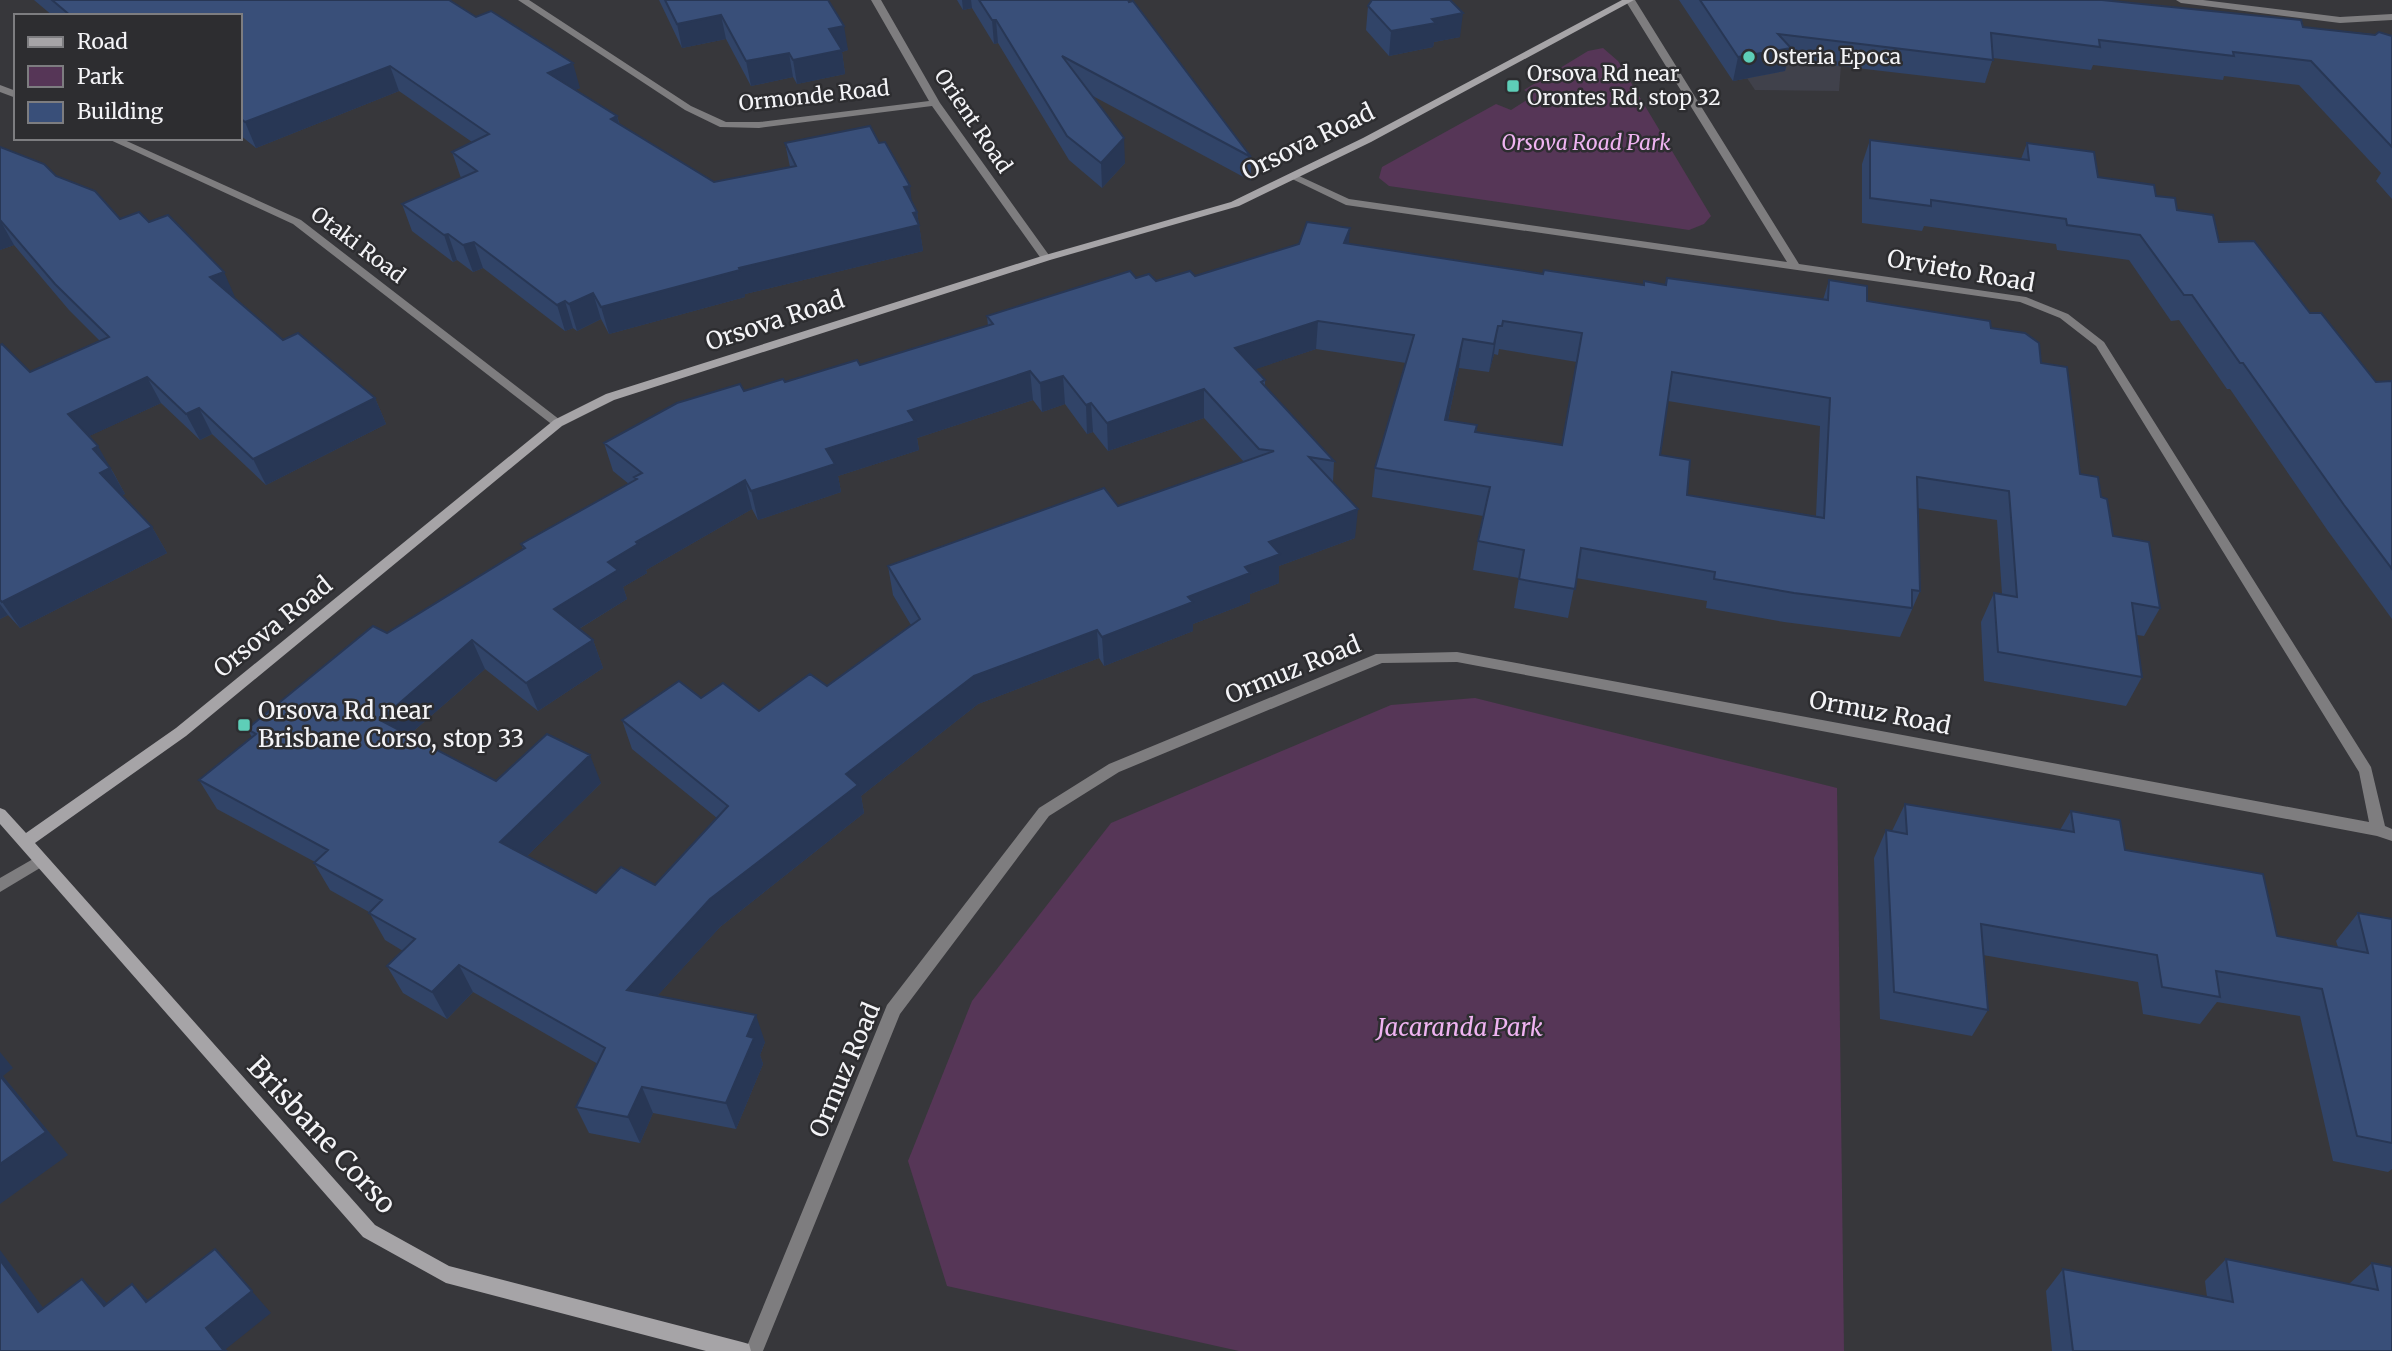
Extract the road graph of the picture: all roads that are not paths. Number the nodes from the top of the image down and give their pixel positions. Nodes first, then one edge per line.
1 (523, 0) edge
2 (876, 0) edge
3 (1630, 0) edge
4 (2181, 0) edge
5 (2392, 17) edge
6 (935, 103) junction
7 (115, 140) edge
8 (1293, 177) junction
9 (1046, 258) junction
10 (1794, 265) junction
11 (558, 423) junction
12 (0, 814) edge
13 (2385, 832) edge
14 (24, 842) junction
15 (40, 861) junction
16 (0, 886) edge
17 (742, 1351) edge
18 (754, 1351) edge

1 - 6 street, Ormonde Road
2 - 6 street, Orient Road
3 - 8 street, Orsova Road
3 - 10 street
4 - 5 street
6 - 9 street, Orient Road
7 - 11 street, Otaki Road
8 - 9 street, Orsova Road
8 - 10 street, Orvieto Road
9 - 11 street, Orsova Road
10 - 13 street, Orvieto Road
11 - 14 street, Orsova Road
12 - 14 street, Brisbane Corso
13 - 18 street, Ormuz Road
14 - 15 street, Brisbane Corso
15 - 16 street
15 - 17 street, Brisbane Corso

